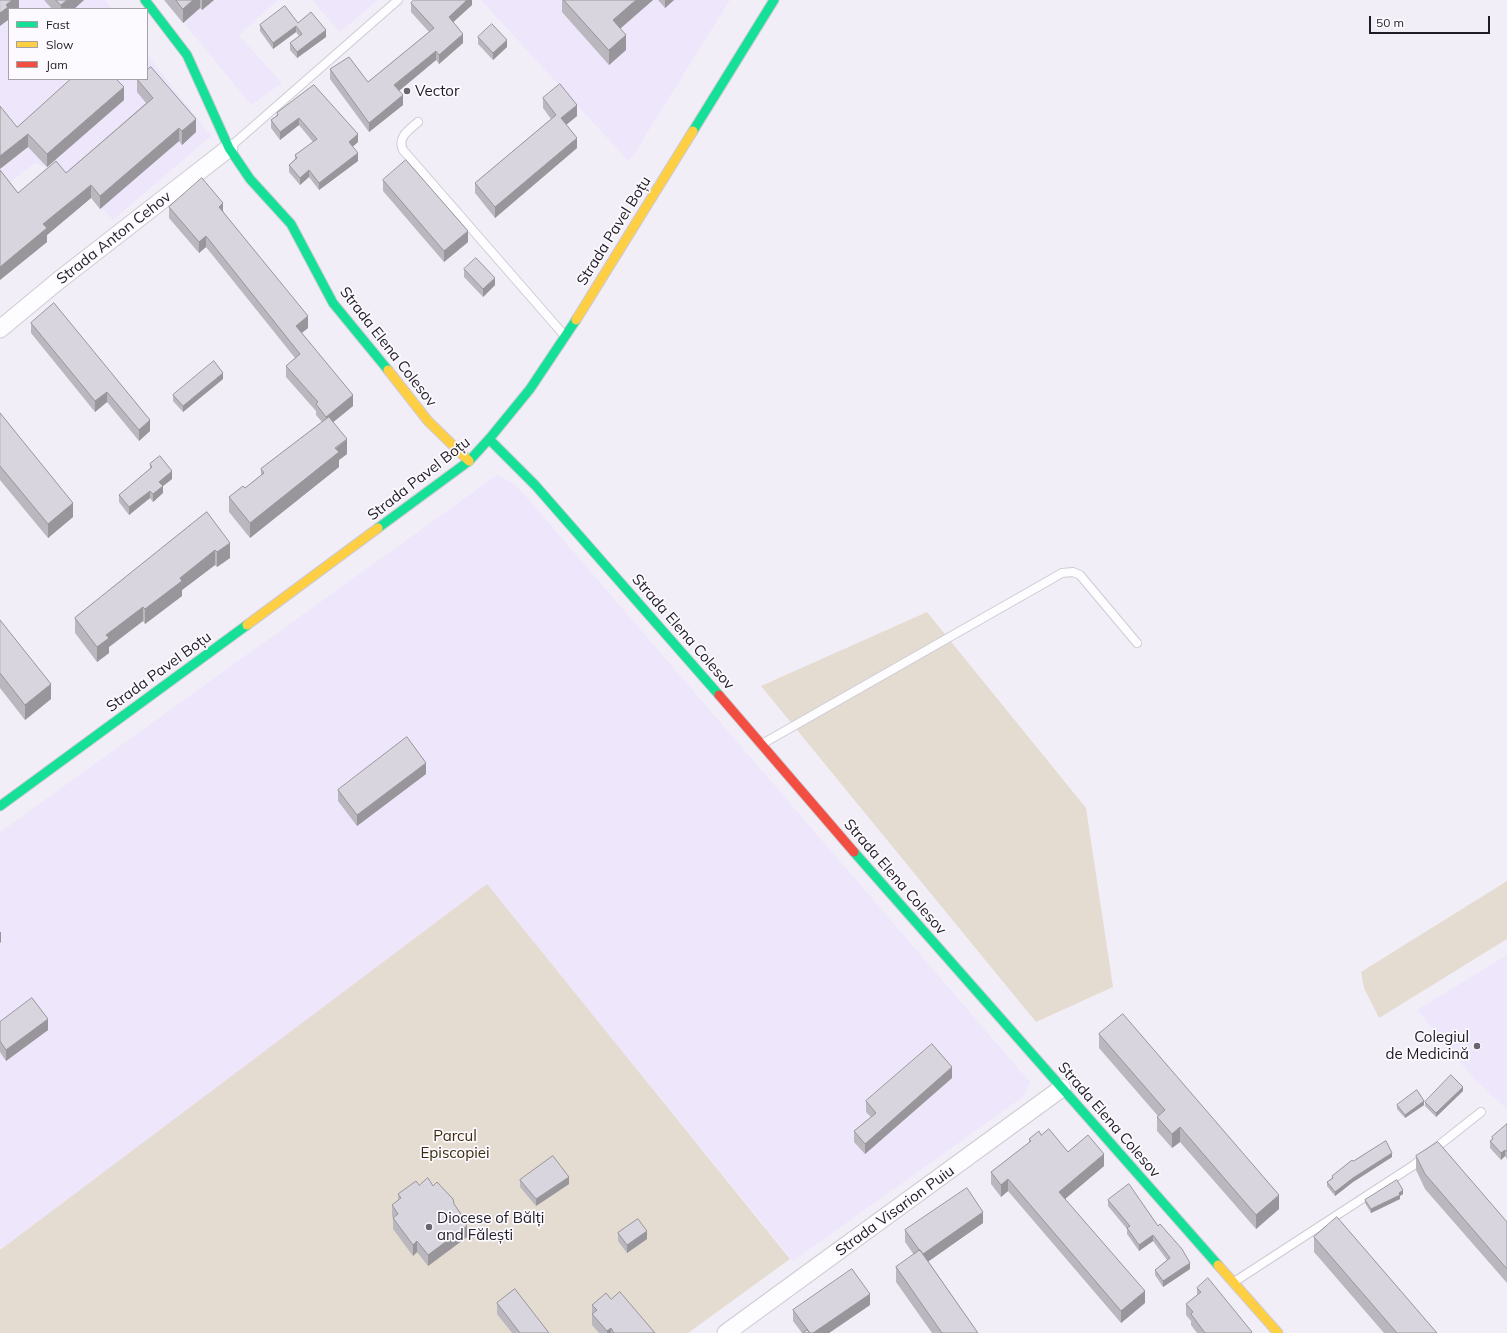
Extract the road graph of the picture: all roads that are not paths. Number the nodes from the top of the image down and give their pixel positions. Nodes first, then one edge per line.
1 (145, 0) edge
2 (398, 0) edge
3 (774, 0) edge
4 (418, 122) dead end
5 (229, 148) junction
6 (0, 329) edge
7 (564, 336) junction
8 (490, 440) junction
9 (469, 461) junction
10 (1137, 643) dead end
11 (762, 744) junction
12 (2, 801) edge
13 (1062, 1088) junction
14 (1481, 1112) dead end
15 (1233, 1282) junction
16 (726, 1333) edge
17 (1278, 1333) edge

1 - 5 street, Strada Elena Colesov
2 - 5 lane
3 - 7 street, Strada Pavel Boțu
4 - 7 lane
5 - 6 street, Strada Anton Cehov
5 - 9 street, Strada Elena Colesov
7 - 8 street, Strada Pavel Boțu
8 - 9 street, Strada Pavel Boțu
8 - 11 street, Strada Elena Colesov
9 - 12 street, Strada Pavel Boțu
10 - 11 lane
11 - 13 street, Strada Elena Colesov
13 - 15 street, Strada Elena Colesov
13 - 16 street, Strada Visarion Puiu
14 - 15 lane
15 - 17 street, Strada Elena Colesov

